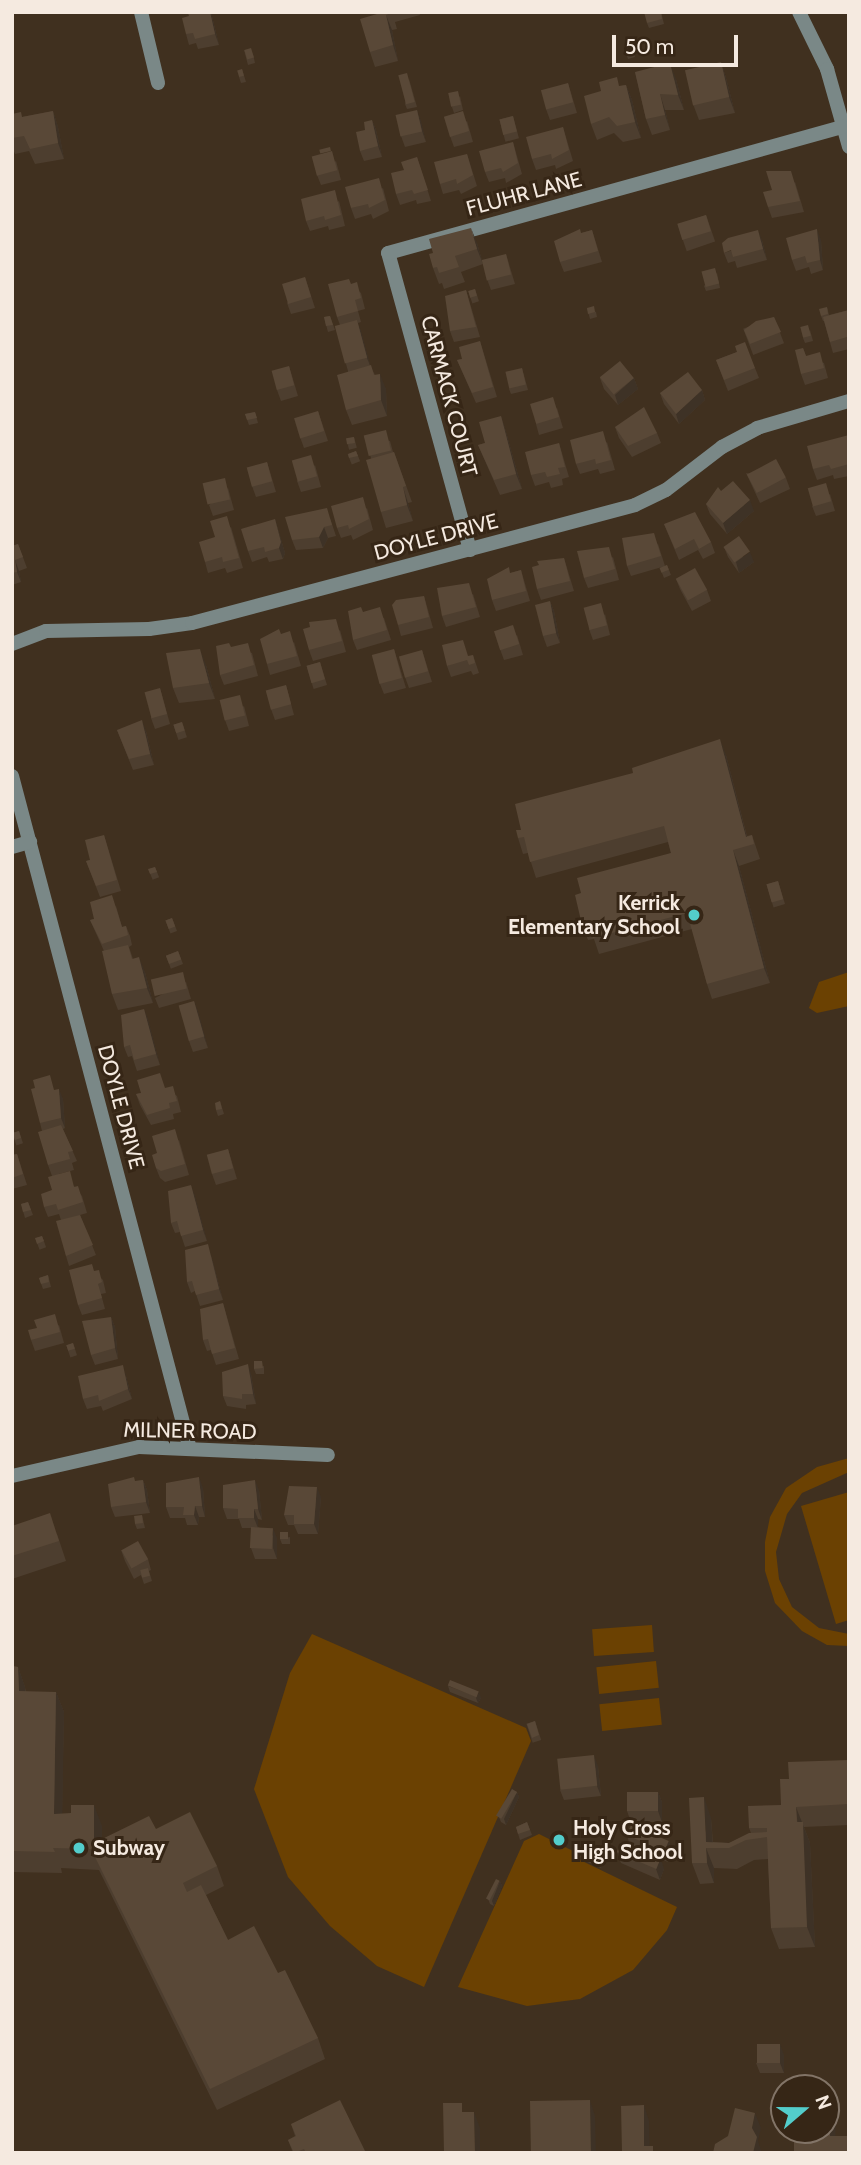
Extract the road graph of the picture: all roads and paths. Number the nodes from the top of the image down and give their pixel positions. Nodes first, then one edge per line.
1 (141, 12) edge
2 (799, 12) edge
3 (158, 83) dead end
4 (843, 127) junction
5 (849, 147) edge
6 (388, 253) joint
7 (849, 401) edge
8 (470, 550) junction
9 (12, 644) edge
10 (12, 776) edge
11 (30, 842) junction
12 (12, 847) edge
13 (190, 1449) junction
14 (328, 1455) dead end
15 (12, 1476) edge

1 - 3 street
2 - 4 street
4 - 5 street
4 - 6 street, FLUHR LANE
6 - 8 street, CARMACK COURT
7 - 8 street, DOYLE DRIVE
8 - 9 street, DOYLE DRIVE
10 - 11 street, DOYLE DRIVE
11 - 12 street
11 - 13 street, DOYLE DRIVE
13 - 14 street, MILNER ROAD
13 - 15 street, MILNER ROAD

